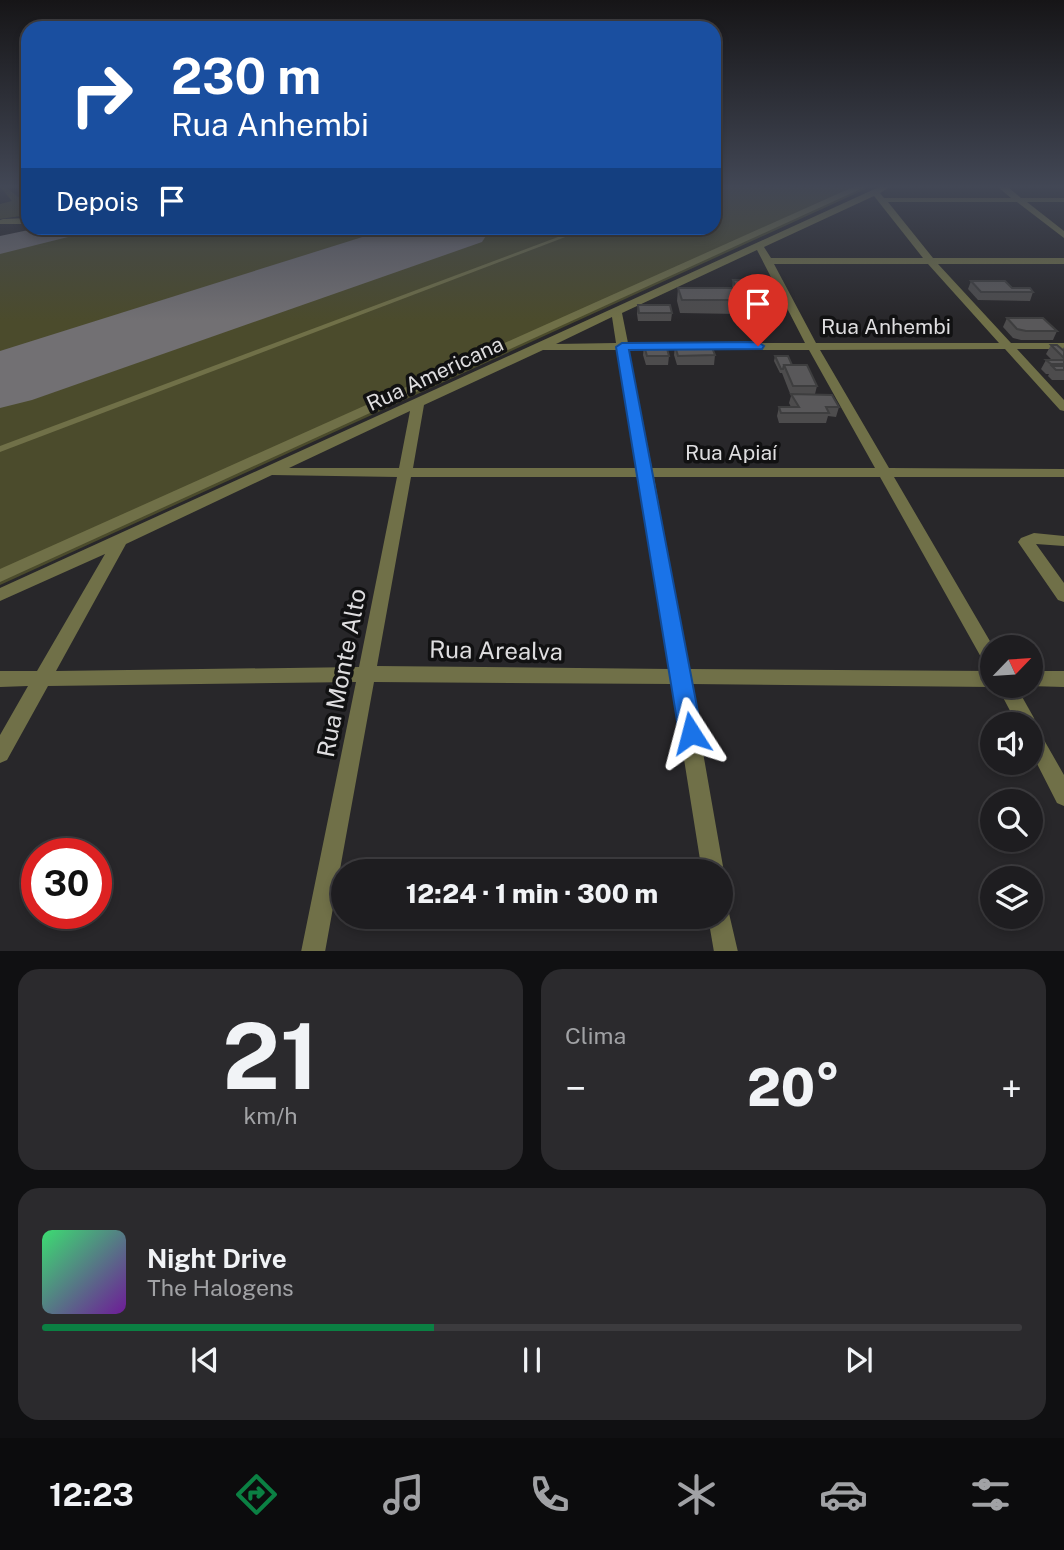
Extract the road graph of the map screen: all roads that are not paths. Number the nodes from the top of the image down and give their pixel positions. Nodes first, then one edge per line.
1 (763, 231) edge
2 (793, 231) edge
3 (906, 231) edge
4 (567, 235) edge
5 (759, 245) junction
6 (767, 261) junction
7 (1064, 261) edge
8 (931, 262) junction
9 (616, 312) junction
10 (540, 346) junction
11 (812, 346) junction
12 (1064, 346) edge
13 (622, 347) junction
14 (1010, 347) junction
15 (418, 403) junction
16 (1064, 407) edge
17 (0, 449) edge
18 (271, 472) junction
19 (885, 473) junction
20 (404, 474) junction
21 (646, 474) junction
22 (1064, 474) edge
23 (120, 540) junction
24 (1064, 541) edge
25 (0, 576) edge
26 (0, 595) edge
27 (1064, 596) edge
28 (980, 640) edge
29 (367, 674) junction
30 (682, 678) junction
31 (0, 679) edge
32 (980, 679) edge
33 (1043, 679) edge
34 (1064, 679) edge
35 (40, 680) junction
36 (0, 754) edge
37 (1043, 756) edge
38 (1064, 796) edge
39 (711, 859) edge
40 (722, 929) edge
41 (313, 951) edge
42 (726, 951) edge

1 - 25 street
2 - 5 street, Rua Americana
3 - 8 street
4 - 17 lane
5 - 6 street
5 - 9 street, Rua Americana
6 - 8 street
6 - 11 street
7 - 8 street
8 - 14 street
9 - 10 street, Rua Americana
9 - 13 street
10 - 13 street, Rua Anhembi
10 - 15 street, Rua Americana
11 - 13 street, Rua Anhembi
11 - 14 street, Rua Anhembi
11 - 19 street
12 - 14 street, Rua Anhembi
13 - 21 street
14 - 16 street
15 - 18 street, Rua Americana
15 - 20 street, Rua Monte Alto
18 - 20 street, Rua Apiaí
18 - 23 street, Rua Americana
19 - 21 street, Rua Apiaí
19 - 22 street, Rua Apiaí
19 - 28 street
20 - 21 street, Rua Apiaí
20 - 29 street, Rua Monte Alto
21 - 30 street
23 - 26 street, Rua Americana
23 - 35 street
24 - 27 street
29 - 30 street, Rua Arealva
29 - 35 street, Rua Arealva
29 - 41 street, Rua Monte Alto
30 - 32 street, Rua Arealva
30 - 39 street
31 - 35 street, Rua Arealva
33 - 34 street
35 - 36 street
37 - 38 street
40 - 42 street

